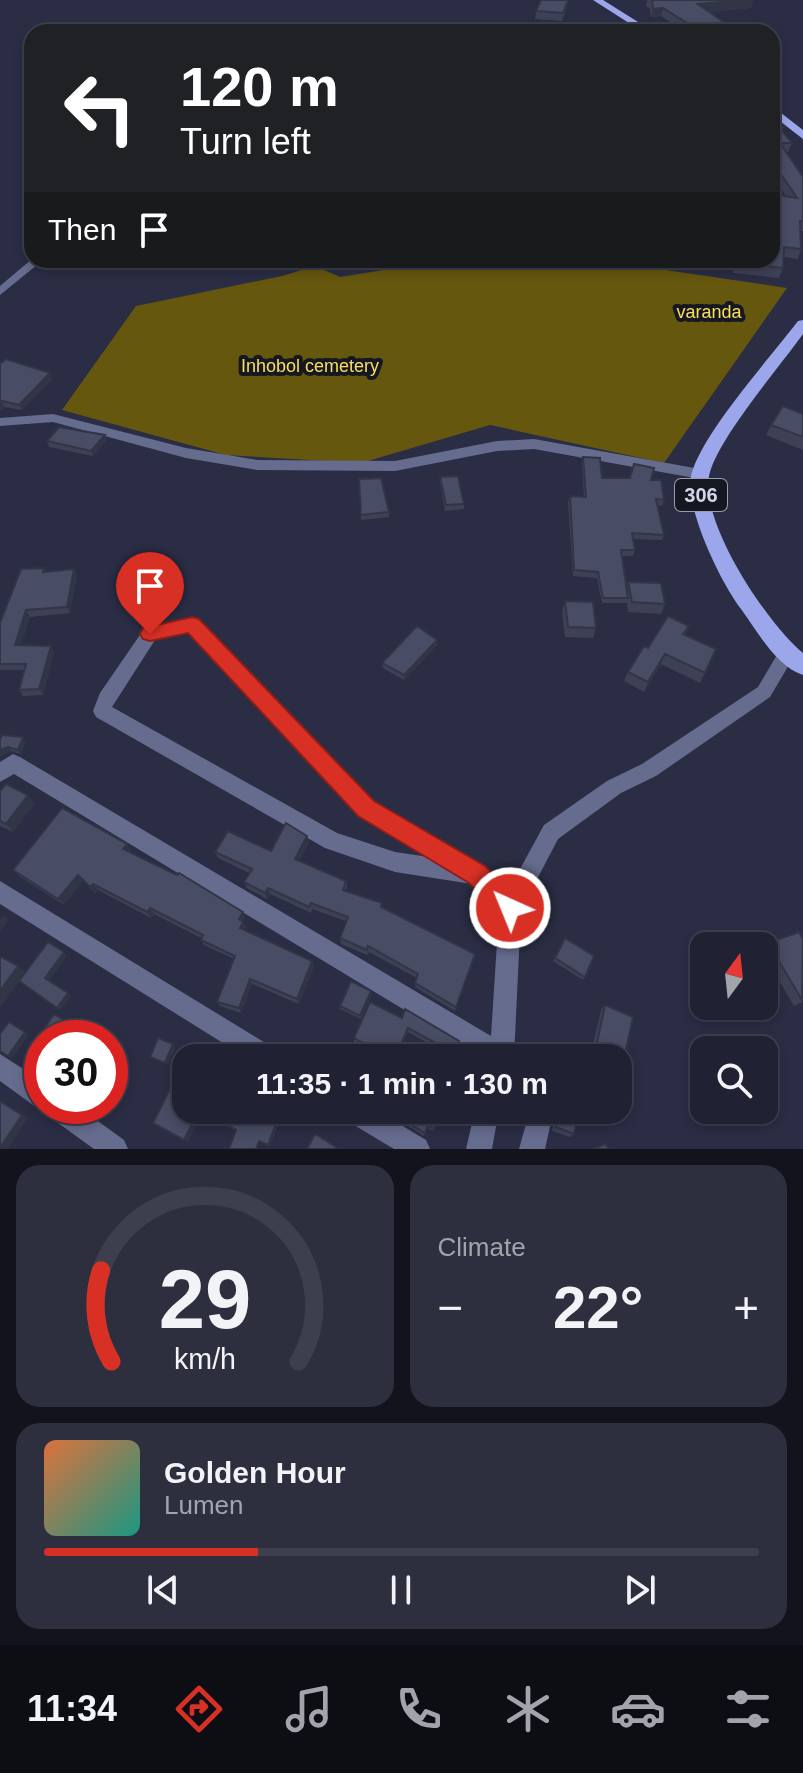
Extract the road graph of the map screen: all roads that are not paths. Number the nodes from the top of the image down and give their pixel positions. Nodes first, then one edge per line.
1 (597, 0) edge
2 (636, 24) edge
3 (780, 116) edge
4 (803, 136) edge
5 (28, 268) edge
6 (0, 292) edge
7 (803, 324) edge
8 (0, 422) edge
9 (700, 474) junction
10 (795, 660) edge
11 (0, 773) edge
12 (477, 874) junction
13 (0, 892) edge
14 (510, 908) junction
15 (246, 1044) edge
16 (478, 1044) edge
17 (501, 1044) edge
18 (0, 1066) edge
19 (24, 1083) edge
20 (81, 1124) edge
21 (376, 1124) edge
22 (484, 1124) edge
23 (538, 1124) edge
24 (115, 1149) edge
25 (417, 1149) edge
26 (479, 1149) edge
27 (532, 1149) edge

1 - 2 main road
3 - 4 main road
5 - 6 street
7 - 9 main road, 306
8 - 9 street
9 - 10 main road, 306
10 - 14 street
11 - 16 street
12 - 12 street
12 - 14 street
13 - 15 street
14 - 17 street
18 - 19 street
20 - 24 street
21 - 25 street
22 - 26 street
23 - 27 street

